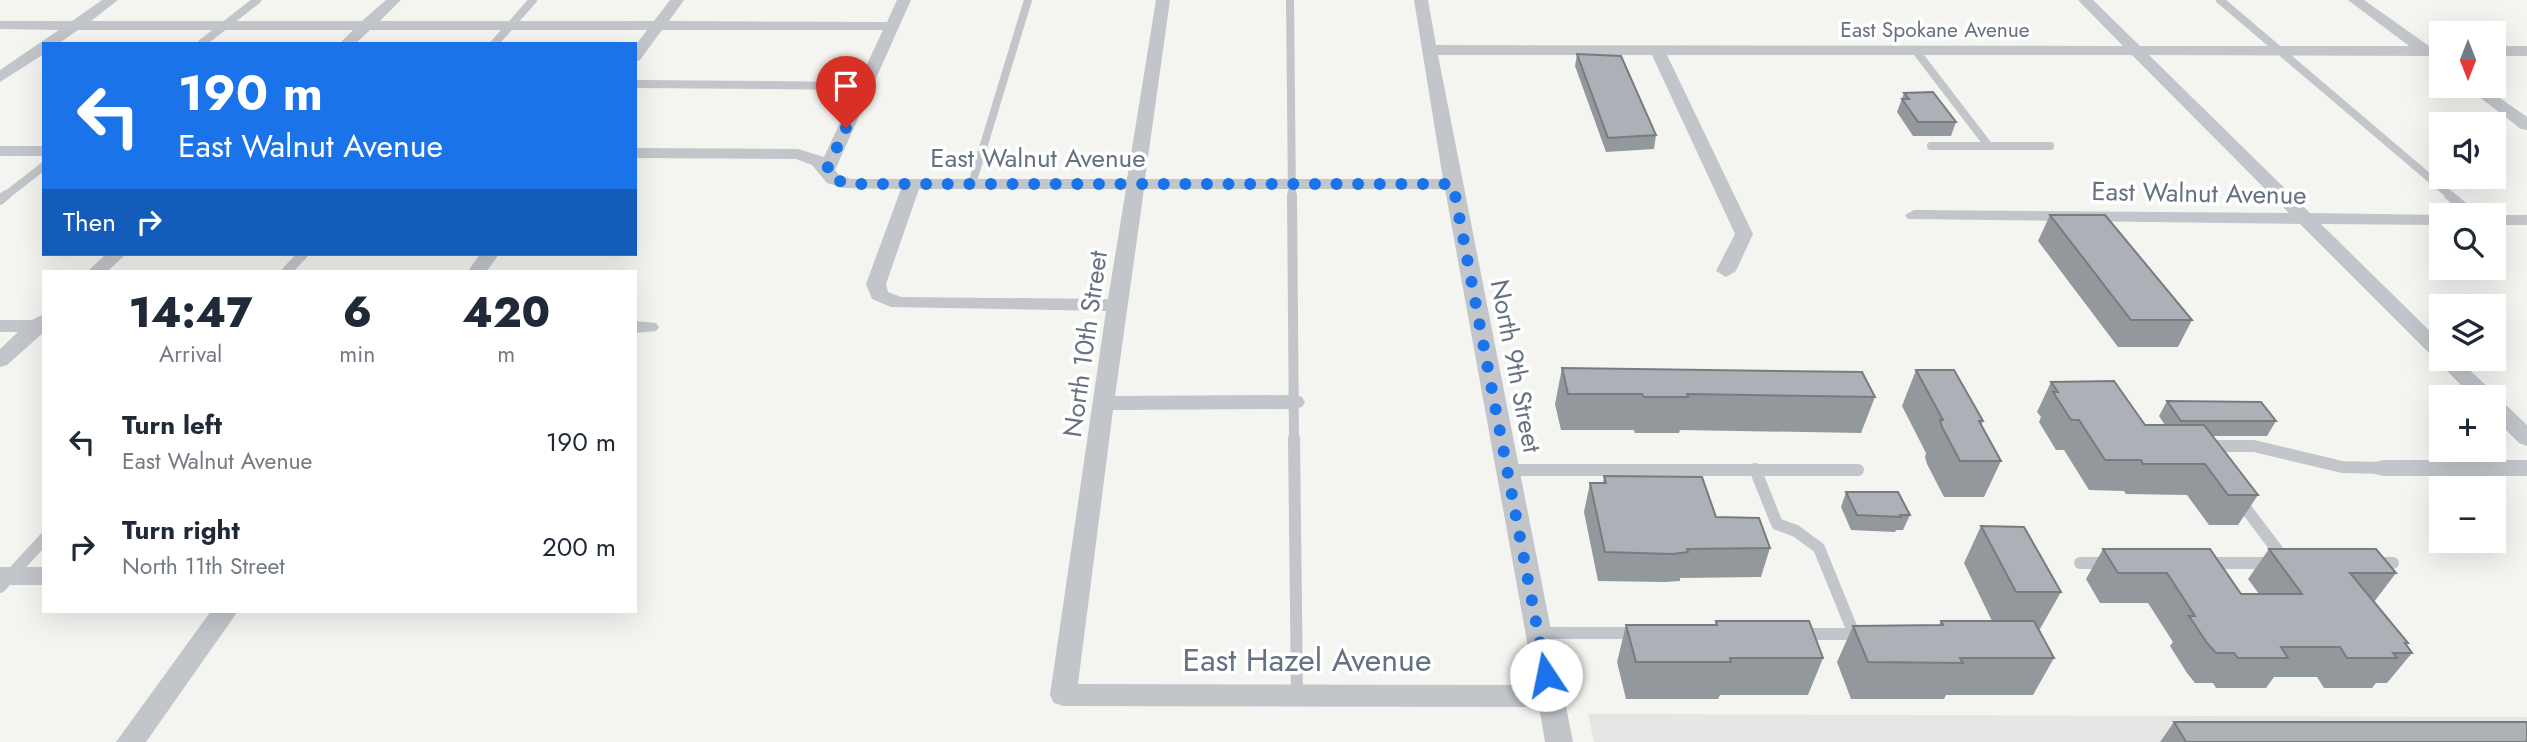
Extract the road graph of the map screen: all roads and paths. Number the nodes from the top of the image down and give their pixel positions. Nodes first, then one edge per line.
1 (111, 0) edge
2 (257, 0) edge
3 (394, 0) edge
4 (533, 0) edge
5 (677, 0) edge
6 (904, 0) edge
7 (1028, 0) edge
8 (1163, 0) edge
9 (1290, 0) edge
10 (1421, 0) edge
11 (2085, 0) edge
12 (2220, 0) edge
13 (2355, 0) edge
14 (0, 25) edge
15 (75, 25) junction
16 (225, 25) junction
17 (366, 25) junction
18 (510, 26) junction
19 (658, 26) junction
20 (892, 26) junction
21 (51, 42) edge
22 (204, 42) edge
23 (348, 42) edge
24 (496, 42) edge
25 (42, 48) edge
26 (2429, 48) edge
27 (1429, 50) junction
28 (1657, 50) junction
29 (1916, 51) junction
30 (2137, 51) junction
31 (2281, 51) junction
32 (2429, 51) edge
33 (2506, 51) edge
34 (2527, 51) edge
35 (637, 54) edge
36 (0, 77) edge
37 (637, 84) edge
38 (865, 86) junction
39 (2490, 98) edge
40 (2527, 125) edge
41 (1988, 145) junction
42 (1931, 146) dead end
43 (2050, 146) dead end
44 (0, 151) edge
45 (42, 151) edge
46 (637, 153) edge
47 (42, 168) edge
48 (827, 169) junction
49 (912, 184) junction
50 (972, 184) junction
51 (1137, 184) junction
52 (1292, 184) junction
53 (1453, 184) junction
54 (0, 200) edge
55 (2459, 203) edge
56 (1914, 215) dead end
57 (2307, 220) junction
58 (2429, 220) edge
59 (2506, 220) edge
60 (2527, 220) edge
61 (115, 256) edge
62 (301, 256) edge
63 (488, 256) edge
64 (98, 270) edge
65 (288, 270) edge
66 (478, 270) edge
67 (1726, 271) dead end
68 (1117, 305) junction
69 (42, 324) edge
70 (0, 326) edge
71 (2429, 342) edge
72 (0, 360) edge
73 (2458, 371) edge
74 (2473, 385) edge
75 (1294, 402) junction
76 (1105, 403) junction
77 (2506, 417) edge
78 (2527, 438) edge
79 (2206, 457) edge
80 (2383, 468) joint
81 (2527, 468) edge
82 (1755, 469) junction
83 (1507, 470) junction
84 (1858, 470) dead end
85 (2230, 489) edge
86 (42, 541) edge
87 (2080, 563) dead end
88 (2122, 563) edge
89 (2191, 563) edge
90 (2367, 563) edge
91 (2393, 563) dead end
92 (42, 576) edge
93 (3, 580) edge
94 (224, 613) edge
95 (1538, 633) junction
96 (1648, 633) edge
97 (1786, 634) edge
98 (1063, 695) joint
99 (1297, 695) junction
100 (1550, 696) junction
101 (131, 742) edge
102 (1559, 742) edge

1 - 15 street
2 - 16 lane
3 - 17 street
4 - 18 lane
5 - 19 street
6 - 20 street
7 - 50 lane
8 - 51 street, North 10th Street
9 - 52 lane
10 - 27 street, North 9th Street
11 - 30 street
12 - 31 lane
13 - 26 street
14 - 15 street
15 - 16 street
15 - 21 street
16 - 17 street
16 - 22 lane
17 - 18 street
17 - 23 street
18 - 19 street
18 - 24 lane
19 - 20 street
19 - 35 street
20 - 38 street
25 - 36 street
27 - 28 street, East Spokane Avenue
27 - 53 street, North 9th Street
28 - 29 street, East Spokane Avenue
28 - 67 street
29 - 30 street, East Spokane Avenue
29 - 41 lane
30 - 31 street, East Spokane Avenue
30 - 57 street
31 - 32 street, East Spokane Avenue
31 - 55 lane
33 - 34 street
37 - 38 lane
38 - 48 street
39 - 40 street
41 - 42 lane
41 - 43 lane
44 - 45 street
46 - 48 street, East Walnut Avenue
47 - 54 lane
48 - 49 street, East Walnut Avenue
49 - 50 street, East Walnut Avenue
49 - 68 street
50 - 51 street, East Walnut Avenue
51 - 52 street, East Walnut Avenue
51 - 68 street, North 10th Street
52 - 53 street, East Walnut Avenue
52 - 75 lane
53 - 83 street, North 9th Street
56 - 57 street, East Walnut Avenue
57 - 58 street, East Walnut Avenue
57 - 71 street
59 - 60 street
61 - 64 street
62 - 65 lane
63 - 66 street
68 - 76 street, North 10th Street
69 - 70 street
69 - 72 street
73 - 74 street
75 - 76 street
75 - 99 lane
76 - 98 street, North 10th Street
77 - 78 street
79 - 80 lane
80 - 81 street
82 - 83 lane
82 - 84 lane
82 - 97 lane
83 - 95 street, North 9th Street
85 - 89 lane
86 - 93 lane
87 - 88 lane
90 - 91 lane
92 - 93 street
94 - 101 street
95 - 96 lane
95 - 100 street, North 9th Street
98 - 99 street, East Hazel Avenue
99 - 100 street, East Hazel Avenue
100 - 102 street, North 9th Street

